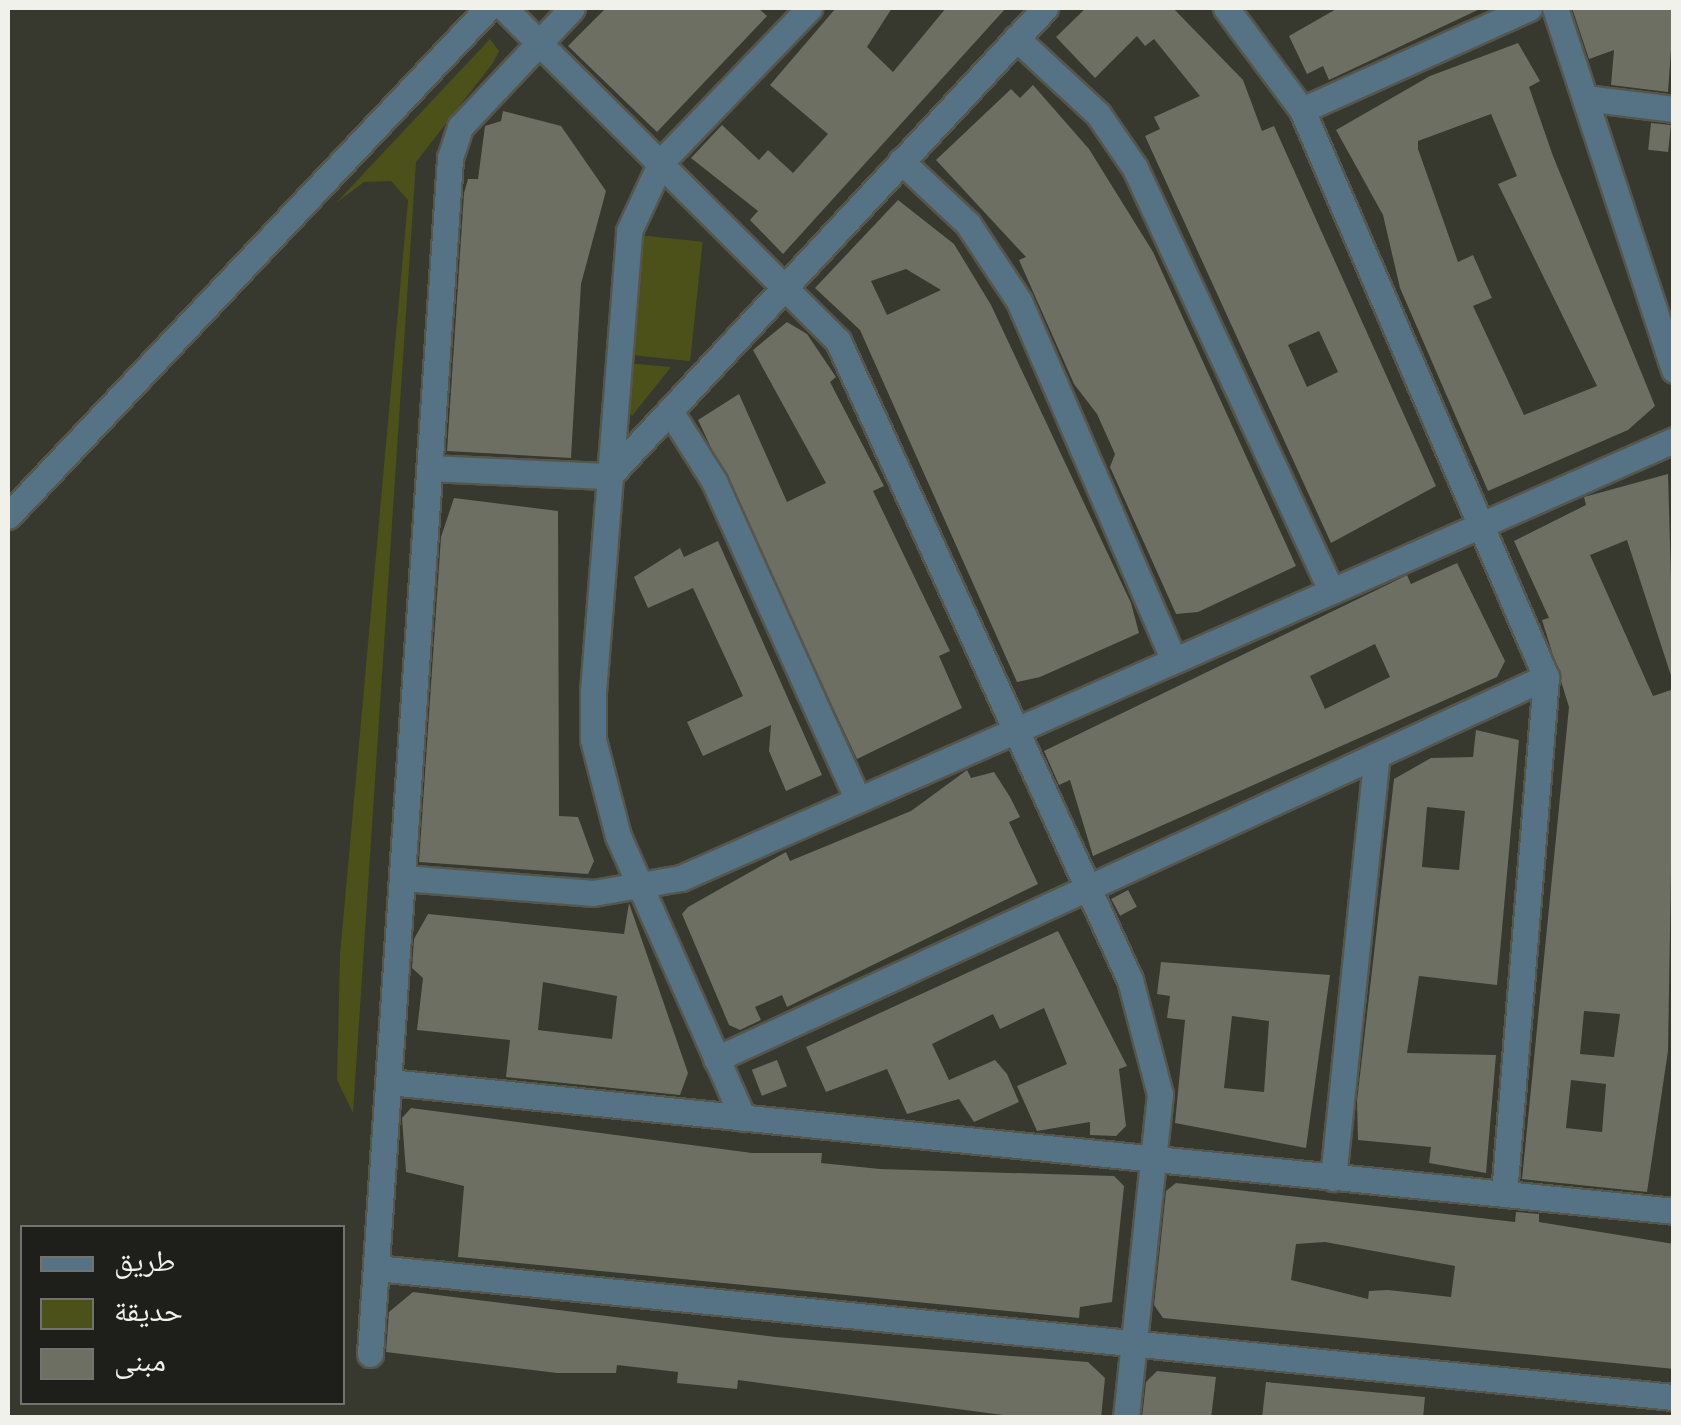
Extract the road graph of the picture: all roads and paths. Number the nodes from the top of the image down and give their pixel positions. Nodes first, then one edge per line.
1 (488, 8) edge
2 (504, 8) edge
3 (572, 8) edge
4 (809, 8) edge
5 (1045, 8) edge
6 (1529, 8) edge
7 (1555, 8) edge
8 (1235, 10) edge
9 (1016, 38) junction
10 (538, 42) junction
11 (1584, 98) junction
12 (1674, 109) edge
13 (1302, 110) junction
14 (901, 161) junction
15 (661, 162) junction
16 (787, 284) junction
17 (1674, 370) edge
18 (670, 411) junction
19 (1674, 440) edge
20 (430, 468) junction
21 (609, 476) junction
22 (8, 516) edge
23 (1480, 518) junction
24 (1330, 585) junction
25 (1172, 656) junction
26 (1546, 677) junction
27 (1017, 726) junction
28 (1377, 755) junction
29 (857, 798) junction
30 (403, 878) junction
31 (1084, 888) junction
32 (642, 890) junction
33 (716, 1059) junction
34 (389, 1082) junction
35 (743, 1118) junction
36 (1154, 1160) junction
37 (1333, 1178) junction
38 (1504, 1194) junction
39 (1674, 1211) edge
40 (376, 1268) junction
41 (1135, 1341) junction
42 (370, 1354) dead end
43 (1674, 1397) edge
44 (1126, 1418) edge

1 - 22 street
2 - 10 street
3 - 10 street
4 - 15 street
5 - 9 street
6 - 13 street
7 - 11 street
8 - 13 street
9 - 14 street
9 - 24 street
10 - 15 street
10 - 20 street
11 - 12 street
11 - 17 street
13 - 23 street
14 - 16 street
14 - 25 street
15 - 16 street
15 - 21 street
16 - 18 street
16 - 27 street
18 - 21 street
18 - 29 street
19 - 23 street
20 - 21 street
20 - 30 street
21 - 32 street
23 - 24 street
23 - 26 street
24 - 25 street
25 - 27 street
26 - 28 street
26 - 38 street
27 - 29 street
27 - 31 street
28 - 31 street
28 - 37 street
29 - 32 street
30 - 32 street
30 - 34 street
31 - 33 street
31 - 36 street
32 - 33 street
33 - 35 street
34 - 35 street
34 - 40 street
35 - 36 street
36 - 37 street
36 - 41 street
37 - 38 street
38 - 39 street
40 - 41 street
40 - 42 street
41 - 43 street
41 - 44 street

